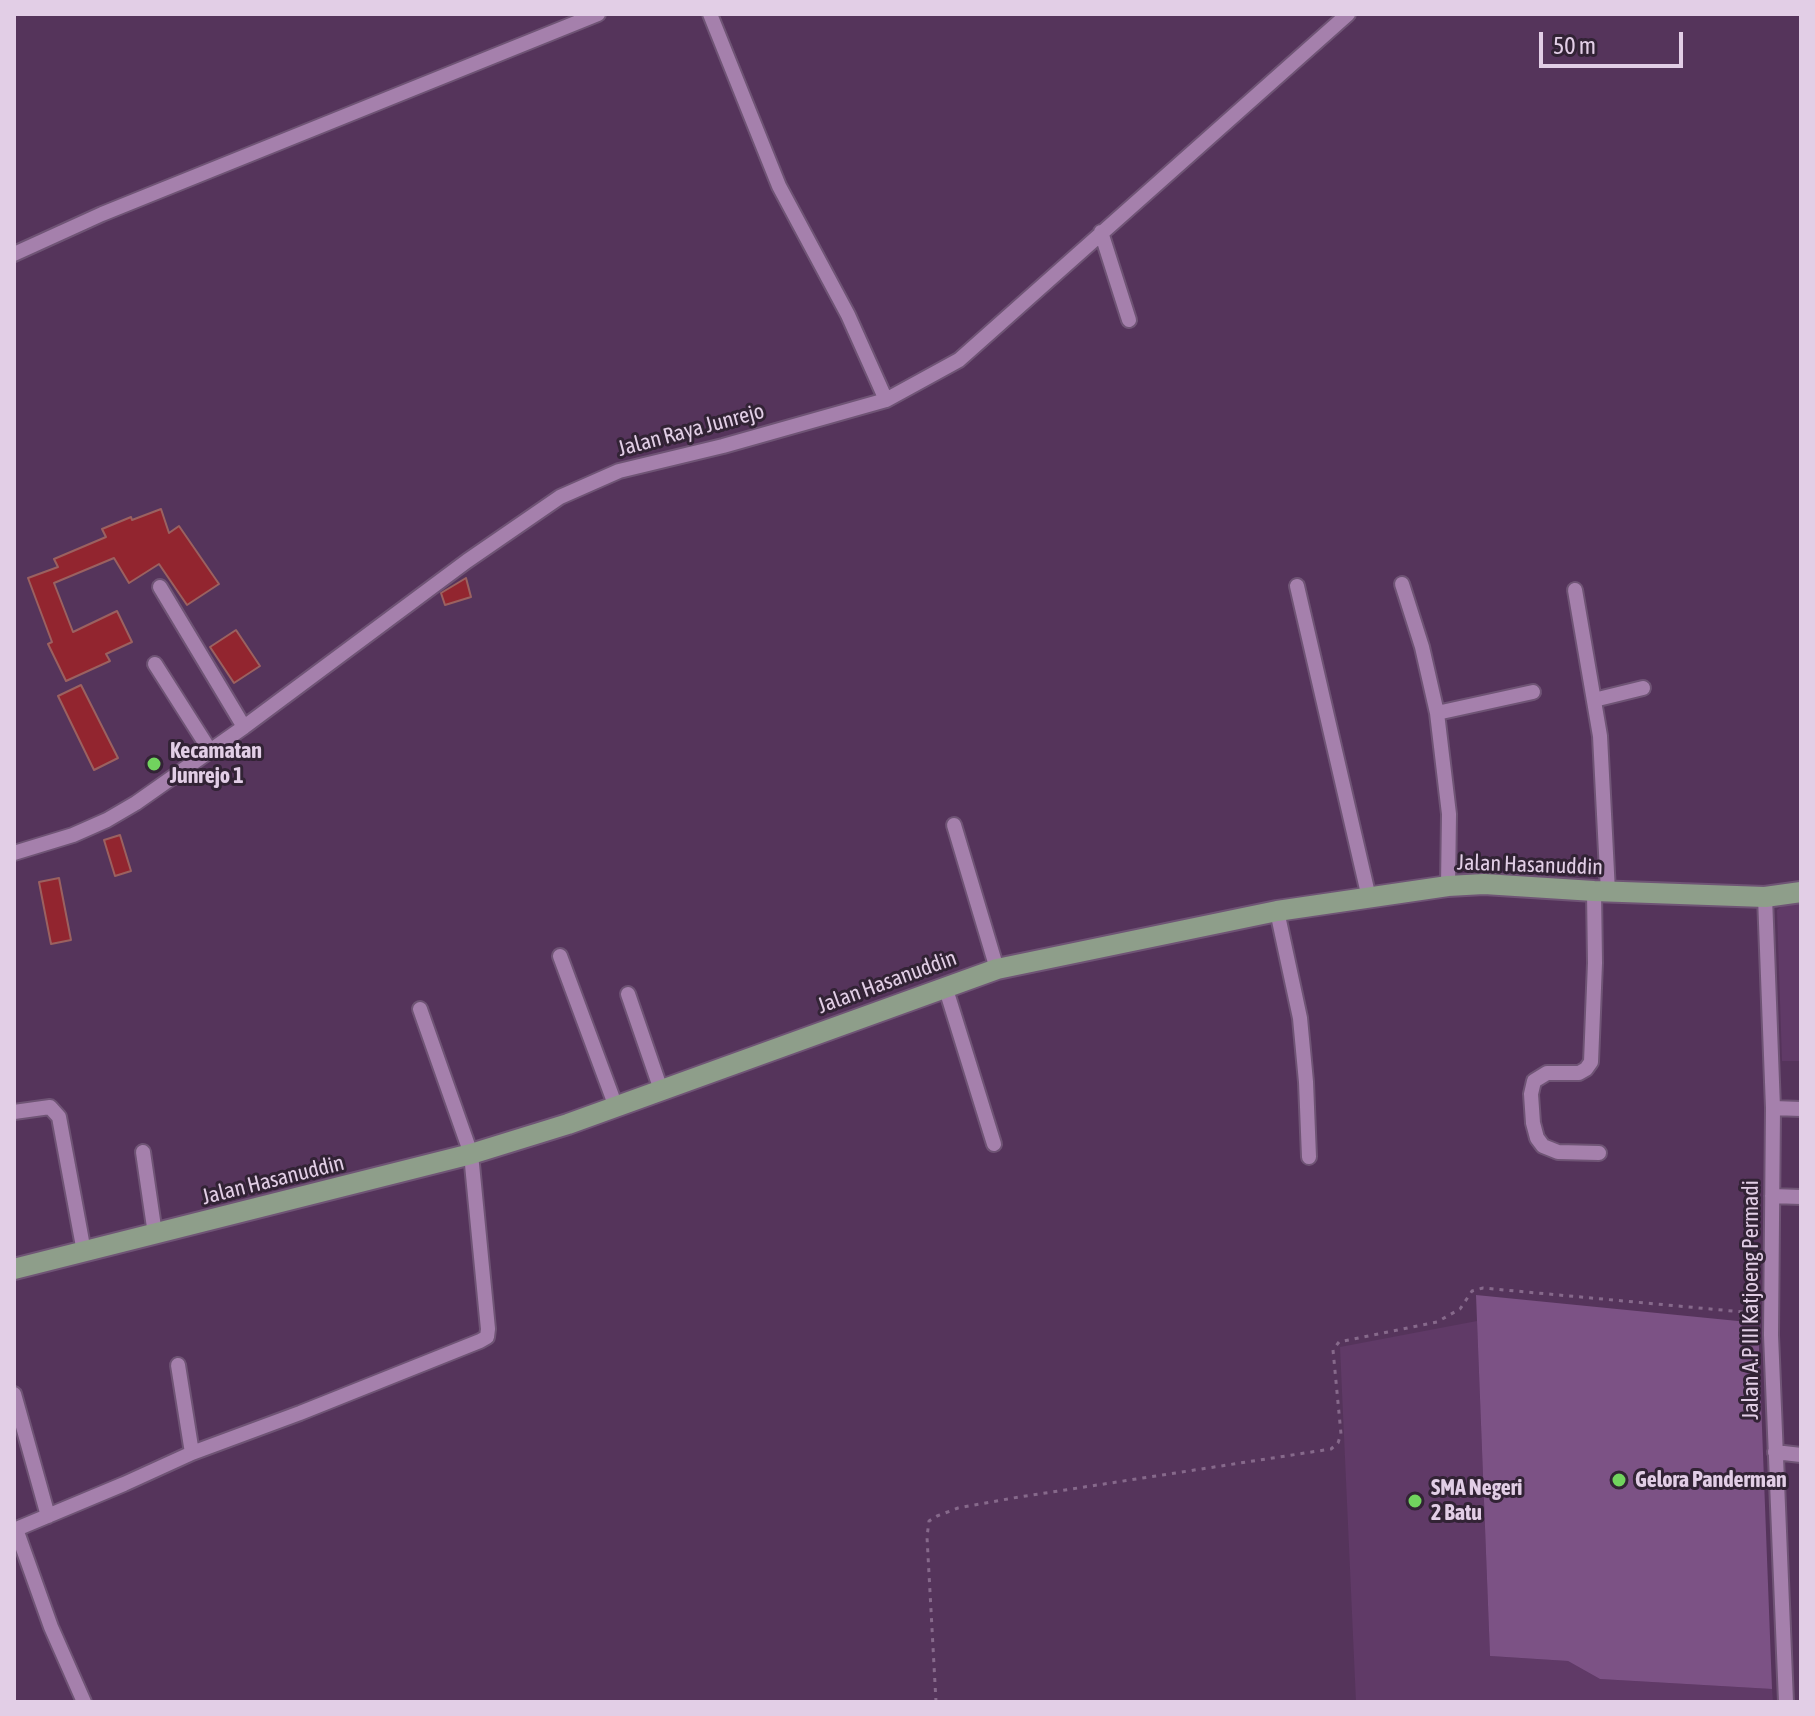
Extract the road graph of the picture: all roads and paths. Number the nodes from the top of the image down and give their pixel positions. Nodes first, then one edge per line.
1 (598, 14) edge
2 (710, 14) edge
3 (1348, 14) edge
4 (1101, 232) junction
5 (14, 254) edge
6 (1129, 320) dead end
7 (886, 400) junction
8 (1402, 584) dead end
9 (1297, 586) dead end
10 (160, 587) dead end
11 (1575, 590) dead end
12 (155, 664) dead end
13 (1643, 688) dead end
14 (1533, 692) dead end
15 (1594, 700) junction
16 (1437, 713) junction
17 (244, 727) junction
18 (209, 749) junction
19 (954, 825) dead end
20 (14, 853) edge
21 (1448, 886) junction
22 (1601, 891) junction
23 (1801, 892) edge
24 (1765, 897) junction
25 (1369, 898) junction
26 (1277, 911) junction
27 (560, 956) dead end
28 (997, 969) junction
29 (945, 986) junction
30 (628, 994) dead end
31 (420, 1009) dead end
32 (661, 1090) junction
33 (616, 1107) junction
34 (1773, 1108) junction
35 (1801, 1109) edge
36 (14, 1112) edge
37 (994, 1144) dead end
38 (143, 1152) dead end
39 (1599, 1153) dead end
40 (471, 1154) junction
41 (1309, 1157) dead end
42 (1772, 1196) junction
43 (1801, 1197) edge
44 (155, 1234) junction
45 (84, 1252) junction
46 (14, 1269) edge
47 (1771, 1315) junction
48 (178, 1365) dead end
49 (14, 1394) edge
50 (1775, 1452) junction
51 (192, 1453) junction
52 (1801, 1455) edge
53 (48, 1516) junction
54 (15, 1530) edge
55 (84, 1702) edge
56 (936, 1702) edge
57 (1786, 1702) edge

1 - 5 street
2 - 7 street
3 - 4 street, Jalan Raya Junrejo
4 - 6 street
4 - 7 street, Jalan Raya Junrejo
7 - 17 street, Jalan Raya Junrejo
8 - 16 street
9 - 25 street
10 - 17 street
11 - 15 street
12 - 18 street
13 - 15 street
14 - 16 street
15 - 22 street
16 - 21 street
17 - 18 street, Jalan Raya Junrejo
18 - 20 street, Jalan Raya Junrejo
19 - 28 street
21 - 22 main road, Jalan Hasanuddin
21 - 25 main road, Jalan Hasanuddin
22 - 24 main road, Jalan Hasanuddin
22 - 39 street
23 - 24 main road, Jalan Hasanuddin
24 - 34 street, Jalan A.P III Katjoeng Permadi
25 - 26 main road, Jalan Hasanuddin
26 - 28 main road, Jalan Hasanuddin
26 - 41 street
27 - 33 street
28 - 29 main road, Jalan Hasanuddin
29 - 32 main road, Jalan Hasanuddin
29 - 37 street
30 - 32 street
31 - 40 street
32 - 33 main road, Jalan Hasanuddin
33 - 40 main road, Jalan Hasanuddin
34 - 35 street
34 - 42 street, Jalan A.P III Katjoeng Permadi
36 - 45 street
38 - 44 street
40 - 44 main road, Jalan Hasanuddin
40 - 51 street
42 - 43 street
42 - 47 street, Jalan A.P III Katjoeng Permadi
44 - 45 main road, Jalan Hasanuddin
45 - 46 main road, Jalan Hasanuddin
47 - 50 street, Jalan A.P III Katjoeng Permadi
47 - 56 path
48 - 51 street
49 - 53 street
50 - 52 street
50 - 57 street, Jalan A.P III Katjoeng Permadi
51 - 53 street
53 - 54 street
54 - 55 street

